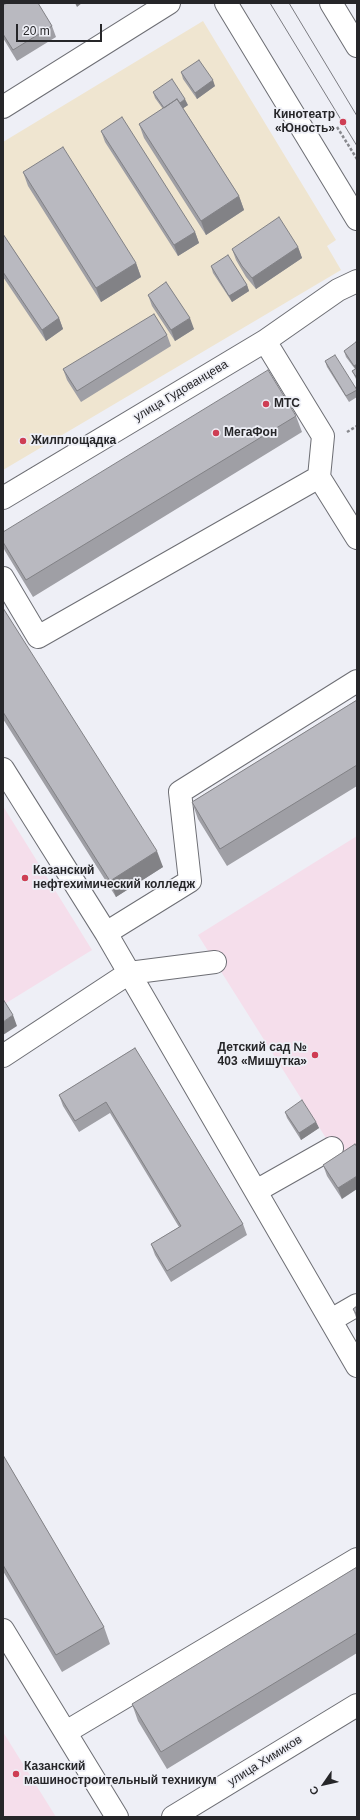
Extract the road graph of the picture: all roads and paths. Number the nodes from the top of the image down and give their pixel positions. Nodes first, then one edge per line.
1 (169, 3) edge
2 (226, 3) edge
3 (331, 3) edge
4 (357, 46) edge
5 (3, 107) edge
6 (337, 127) dead end
7 (357, 159) edge
8 (357, 219) edge
9 (357, 281) edge
10 (265, 341) junction
11 (319, 477) junction
12 (3, 498) edge
13 (357, 538) edge
14 (3, 578) edge
15 (357, 681) edge
16 (3, 769) edge
17 (106, 933) junction
18 (215, 962) dead end
19 (129, 973) junction
20 (3, 1056) edge
21 (332, 1148) dead end
22 (256, 1191) junction
23 (357, 1305) edge
24 (331, 1320) junction
25 (357, 1366) edge
26 (357, 1559) edge
27 (3, 1630) edge
28 (357, 1705) edge
29 (66, 1732) junction
30 (203, 1809) edge
31 (117, 1817) edge
32 (173, 1817) edge

1 - 5 street
2 - 8 street
3 - 4 street
6 - 7 path
9 - 10 street, улица Гудованцева
10 - 11 street
10 - 12 street, улица Гудованцева
11 - 13 street
11 - 14 street
15 - 17 street
16 - 17 street
17 - 19 street
18 - 19 street
19 - 20 street
19 - 22 street
21 - 22 street
22 - 24 street
23 - 24 street
24 - 25 street
26 - 29 street
27 - 29 street
28 - 30 street, улица Химиков
29 - 31 street
30 - 32 street, улица Химиков

